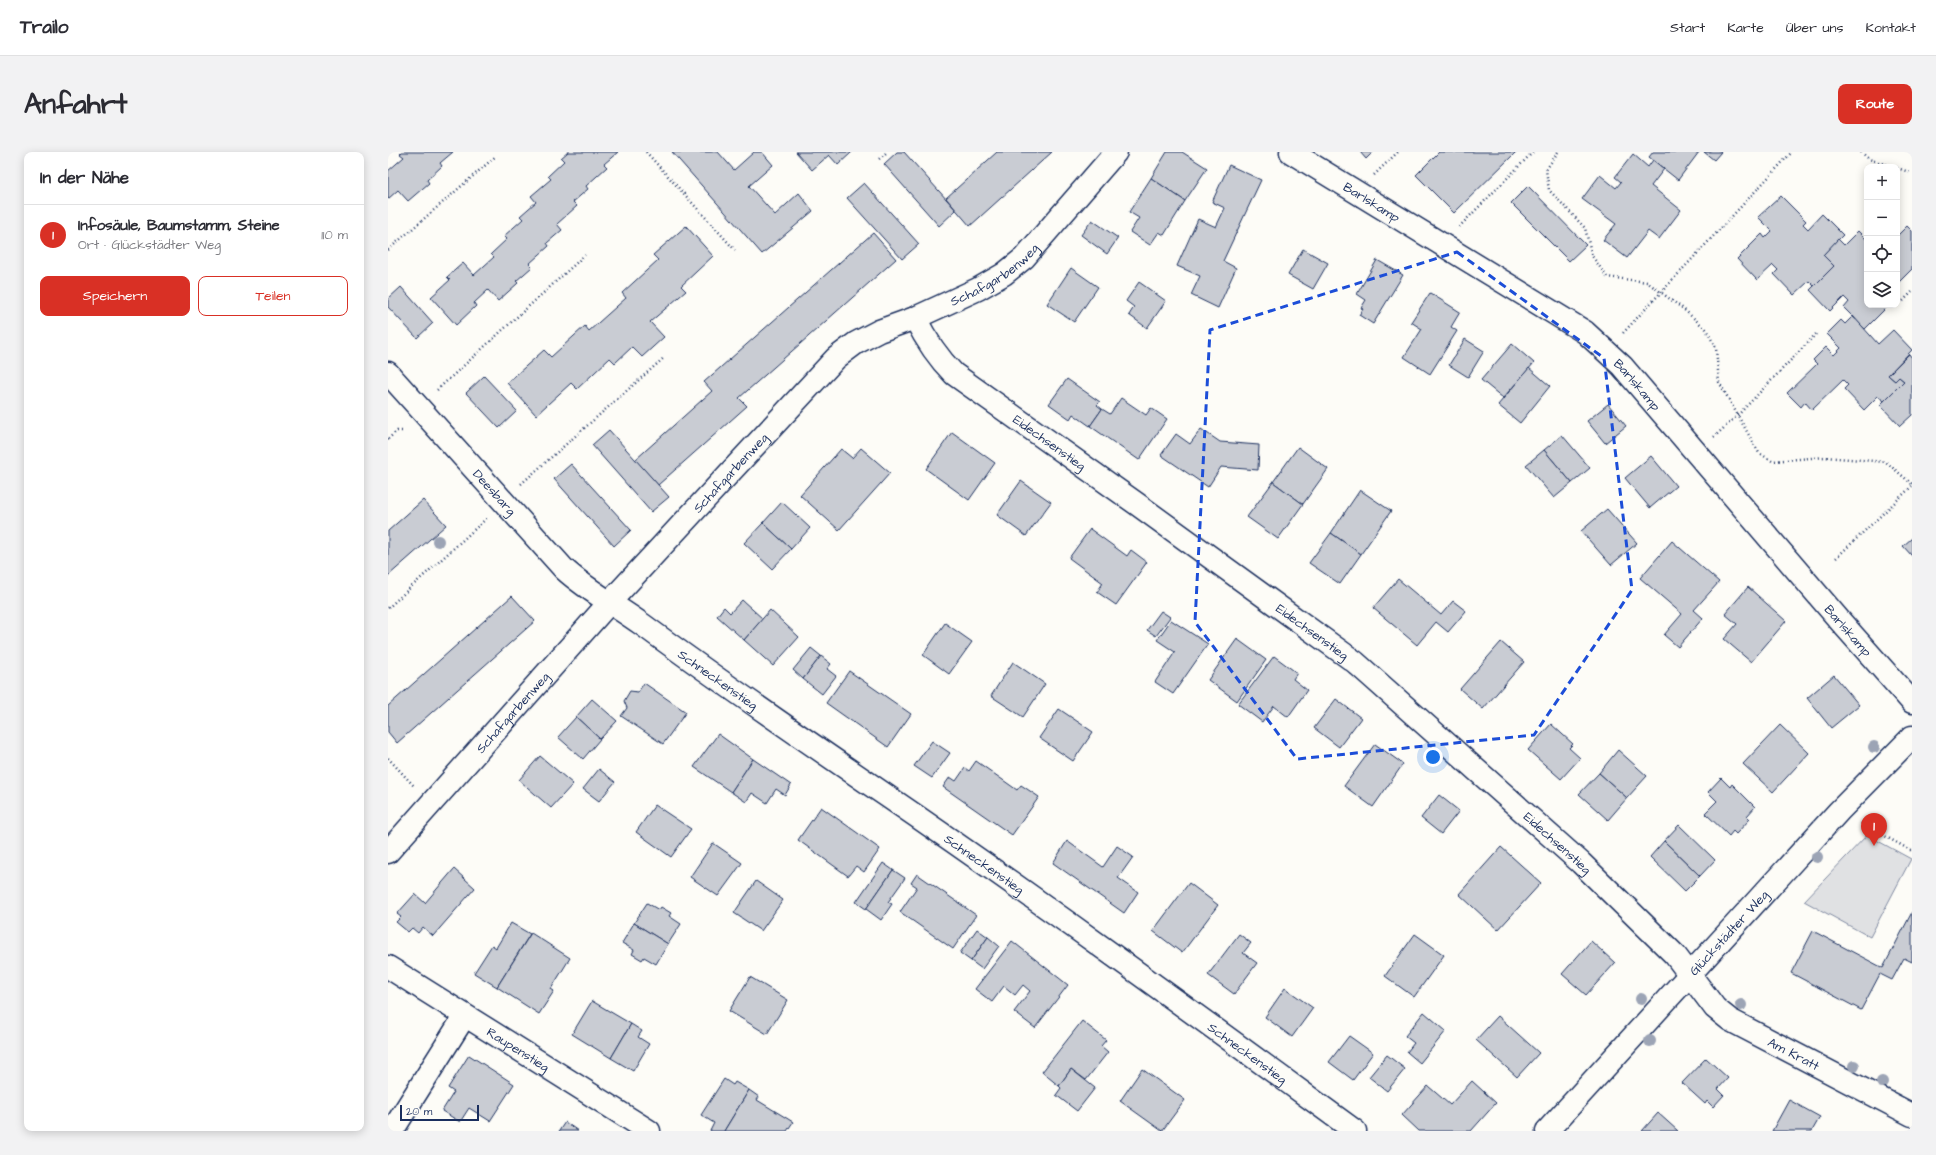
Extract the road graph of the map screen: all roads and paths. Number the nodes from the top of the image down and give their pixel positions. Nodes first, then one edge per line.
1 (646, 152) edge
2 (887, 152) edge
3 (1116, 152) edge
4 (1291, 152) edge
5 (1398, 152) edge
6 (1533, 152) edge
7 (1558, 152) edge
8 (1792, 152) edge
9 (1861, 152) edge
10 (496, 156) dead end
11 (879, 159) dead end
12 (1886, 164) edge
13 (1900, 168) edge
14 (1912, 173) edge
15 (1373, 176) dead end
16 (1457, 229) dead end
17 (388, 250) edge
18 (735, 250) dead end
19 (585, 255) dead end
20 (1912, 292) edge
21 (1661, 293) junction
22 (1903, 301) dead end
23 (915, 318) junction
24 (1816, 334) dead end
25 (1618, 338) dead end
26 (665, 357) dead end
27 (388, 373) edge
28 (435, 392) dead end
29 (1738, 415) junction
30 (403, 431) dead end
31 (388, 439) edge
32 (1709, 442) dead end
33 (1912, 485) edge
34 (519, 486) dead end
35 (488, 517) dead end
36 (1836, 558) dead end
37 (609, 603) junction
38 (388, 608) edge
39 (1912, 702) edge
40 (1912, 737) edge
41 (388, 758) edge
42 (418, 791) dead end
43 (1839, 811) junction
44 (1912, 851) edge
45 (388, 852) edge
46 (388, 967) edge
47 (1689, 974) junction
48 (464, 1017) junction
49 (1912, 1115) edge
50 (394, 1128) dead end
51 (649, 1131) edge
52 (1355, 1131) edge
53 (1547, 1131) edge

1 - 18 path
2 - 11 path
3 - 23 street, Schafgarbenweg
4 - 39 street, Barlskamp
5 - 15 path
6 - 16 path
7 - 21 path
8 - 21 path, Barlskamp
9 - 12 path
10 - 17 path
13 - 14 path
19 - 28 path
20 - 22 path
21 - 25 path, Barlskamp
21 - 29 path
23 - 37 street, Schafgarbenweg
23 - 47 street, Eidechsenstieg
24 - 29 path
26 - 34 path
27 - 37 street, Deesbarg
29 - 32 path
29 - 33 path
30 - 31 path
33 - 36 path
35 - 38 path
37 - 45 street, Schafgarbenweg
37 - 52 street, Schneckenstieg
40 - 43 street, Glückstädter Weg
41 - 42 path
43 - 44 path
43 - 47 street, Glückstädter Weg
46 - 48 street, Raupenstieg
47 - 49 street, Am Kratt
47 - 53 street, Glückstädter Weg
48 - 50 street
48 - 51 street, Raupenstieg

